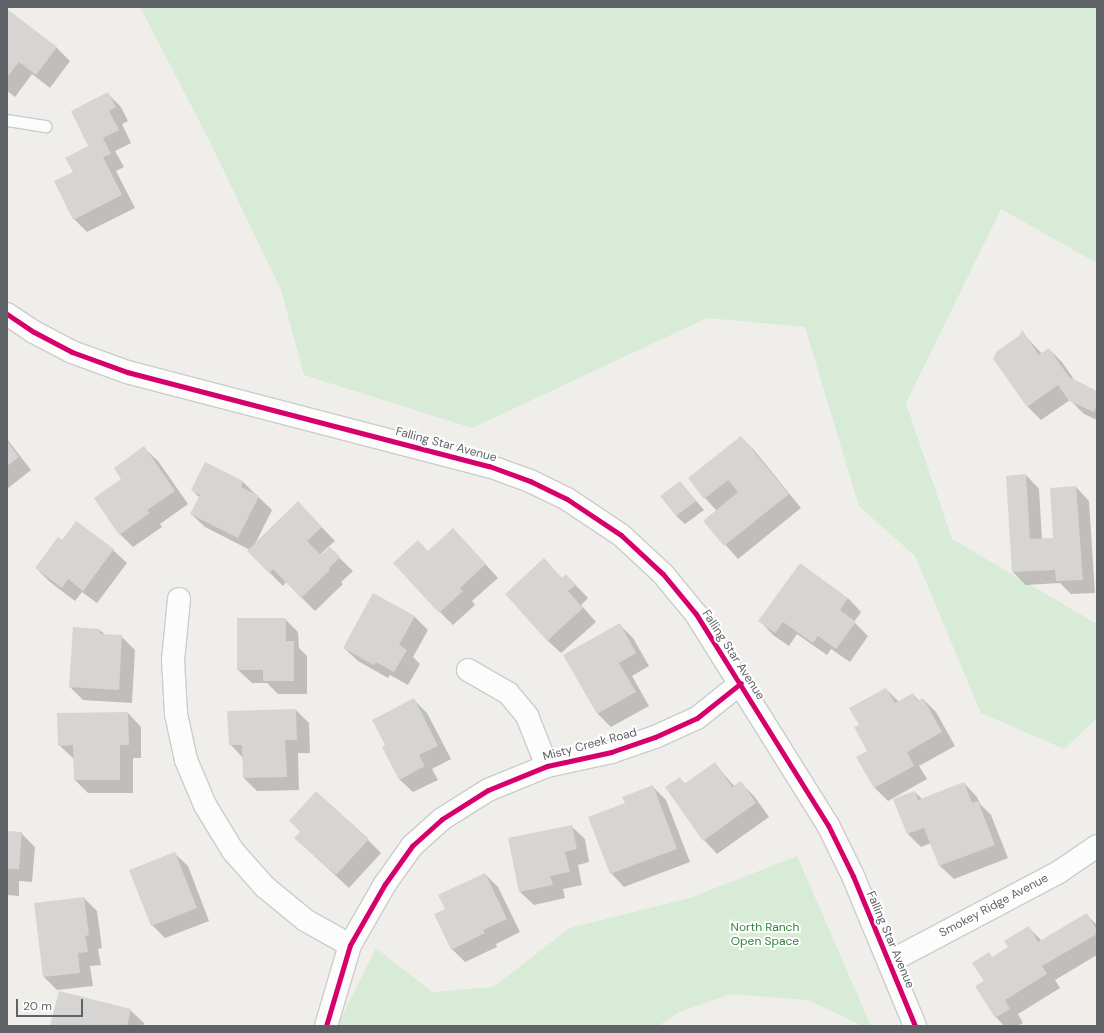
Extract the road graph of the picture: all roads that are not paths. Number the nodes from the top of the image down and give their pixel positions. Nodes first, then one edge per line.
1 (7, 120) edge
2 (46, 126) dead end
3 (7, 314) edge
4 (179, 599) dead end
5 (468, 670) dead end
6 (741, 684) junction
7 (547, 766) junction
8 (1097, 846) edge
9 (350, 945) junction
10 (889, 962) junction
11 (326, 1026) edge
12 (915, 1026) edge

1 - 2 lane
3 - 6 street, Falling Star Avenue
4 - 9 street
5 - 7 street
6 - 7 street, Misty Creek Road
6 - 10 street, Falling Star Avenue
7 - 9 street, Misty Creek Road
8 - 10 street, Smokey Ridge Avenue
9 - 11 street, Misty Creek Road
10 - 12 street, Falling Star Avenue

